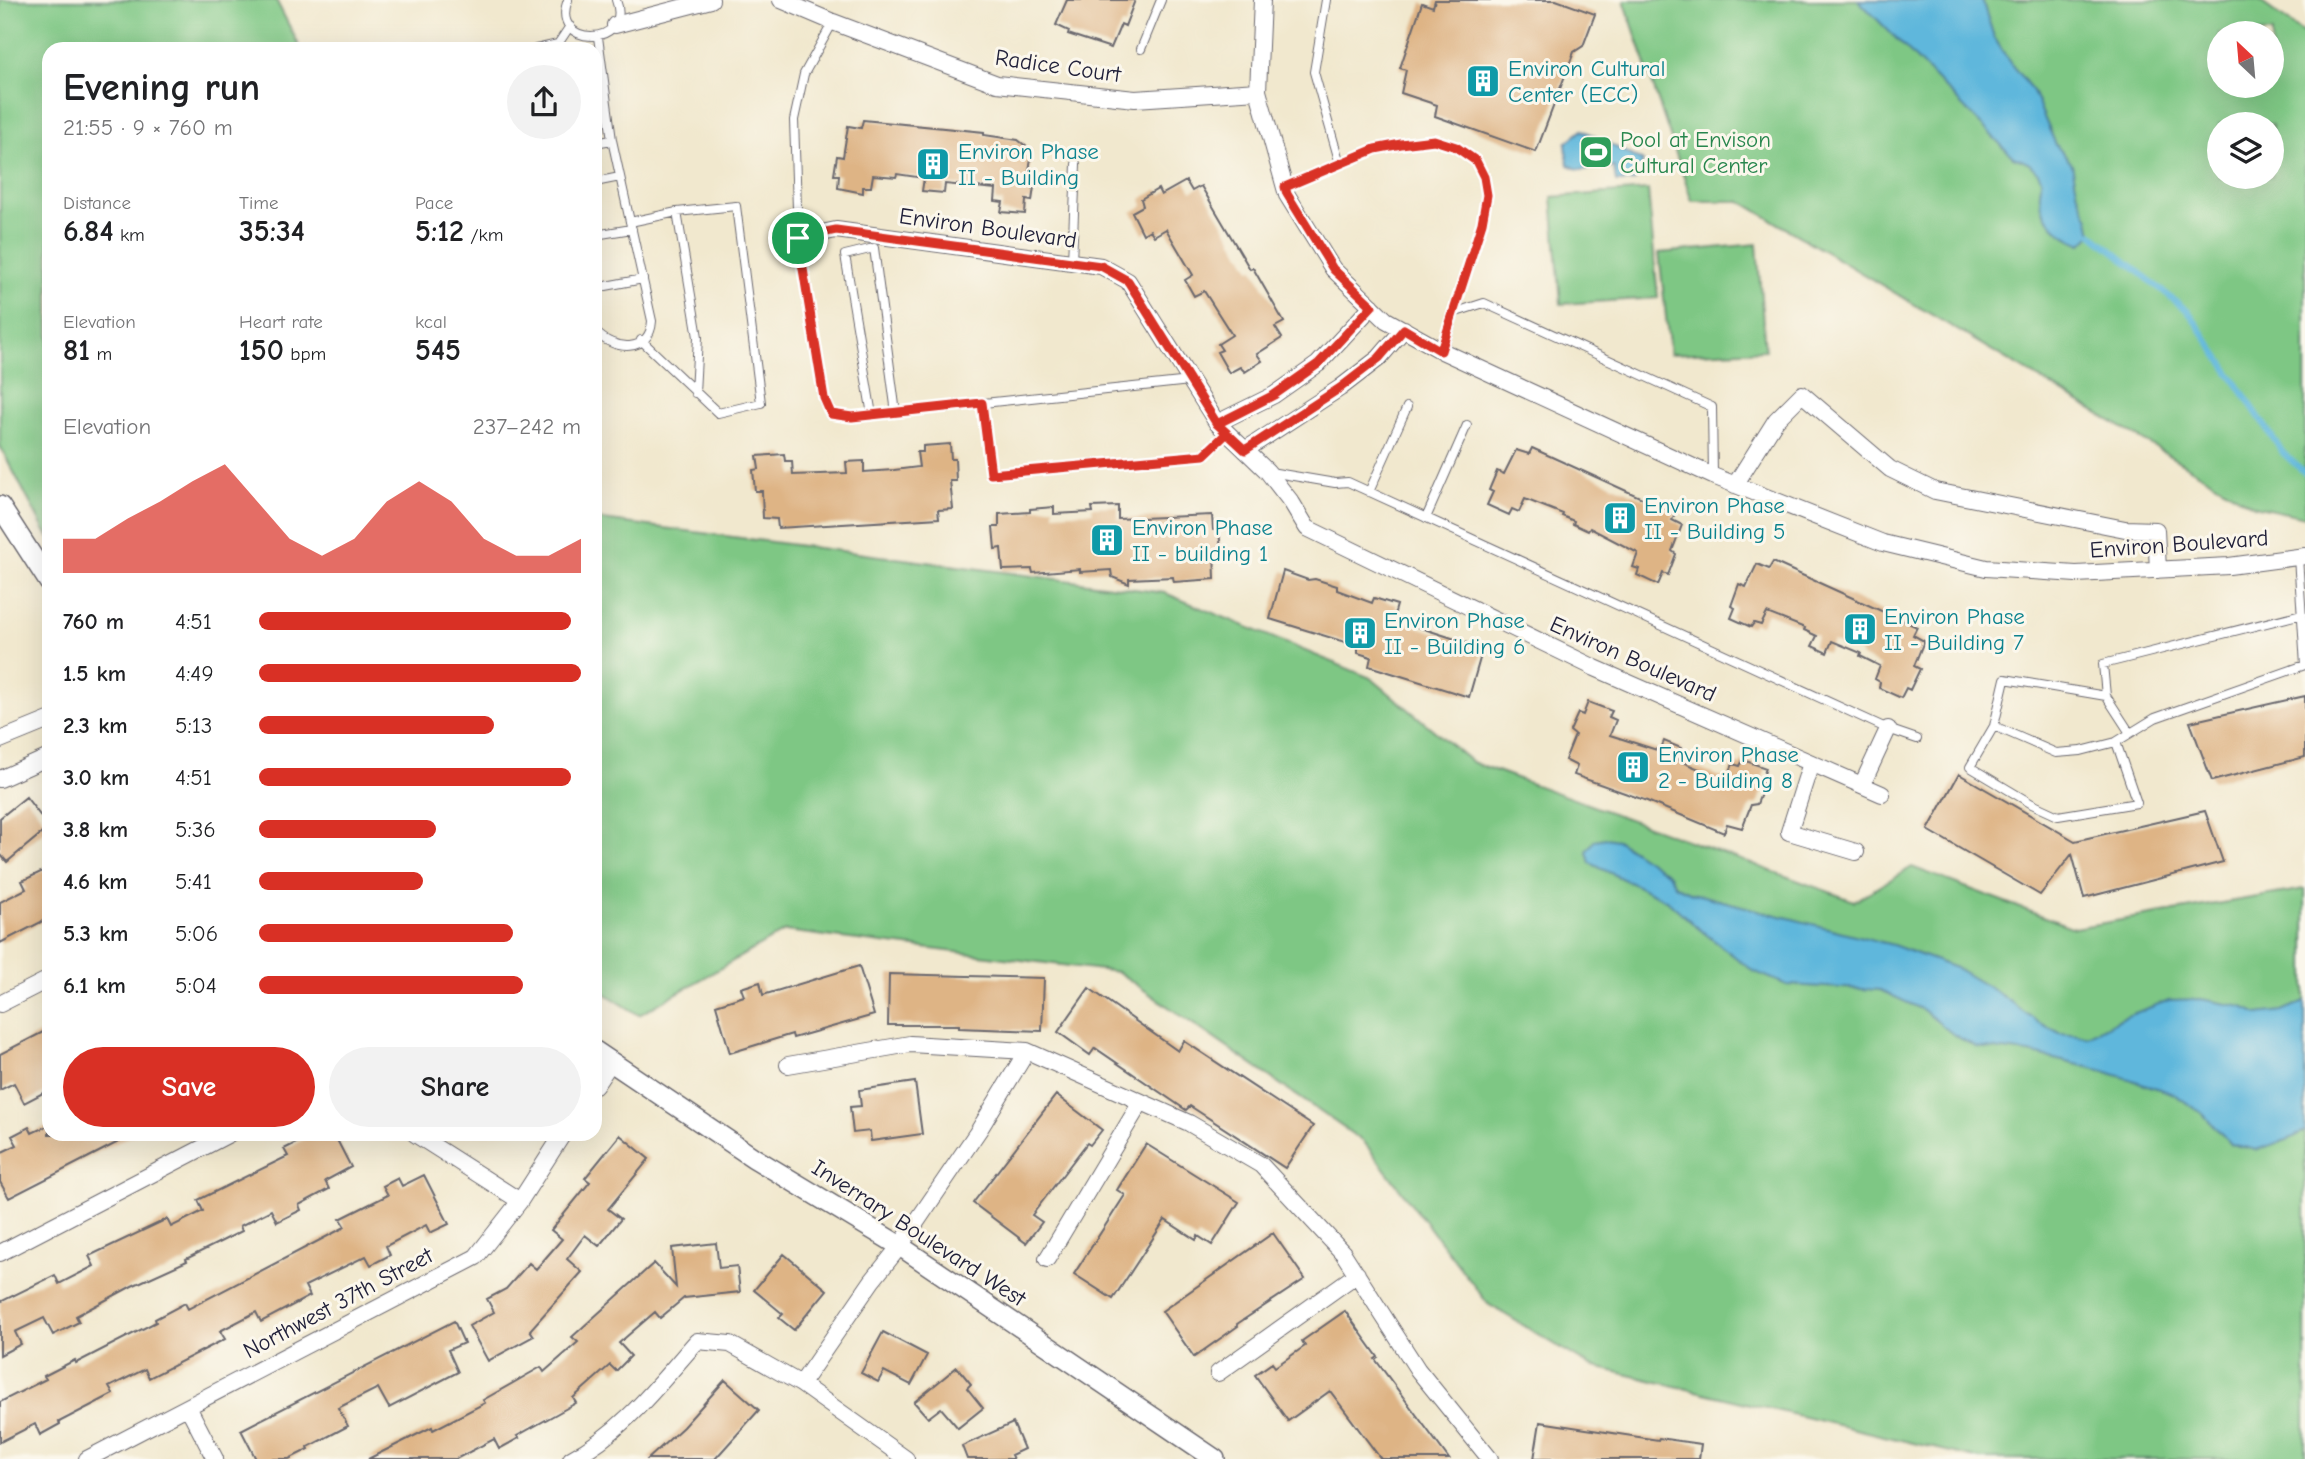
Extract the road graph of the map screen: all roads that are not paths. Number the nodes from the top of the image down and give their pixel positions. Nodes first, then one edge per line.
1 (568, 0) edge
2 (616, 0) edge
3 (711, 0) edge
4 (781, 0) edge
5 (1161, 0) edge
6 (1262, 0) edge
7 (1326, 0) edge
8 (833, 22) junction
9 (615, 25) junction
10 (570, 26) junction
11 (598, 37) junction
12 (559, 42) edge
13 (599, 42) edge
14 (1141, 48) dead end
15 (602, 64) edge
16 (606, 91) junction
17 (1258, 91) junction
18 (602, 92) edge
19 (612, 140) junction
20 (602, 142) edge
21 (1076, 164) dead end
22 (1340, 164) junction
23 (620, 177) junction
24 (602, 181) edge
25 (1285, 187) junction
26 (677, 212) junction
27 (631, 226) junction
28 (602, 233) edge
29 (798, 238) junction
30 (1072, 262) junction
31 (643, 279) junction
32 (602, 287) edge
33 (1372, 306) junction
34 (1453, 313) junction
35 (1404, 329) junction
36 (602, 338) edge
37 (641, 340) junction
38 (1441, 351) junction
39 (1190, 381) junction
40 (695, 393) junction
41 (982, 403) junction
42 (1407, 407) dead end
43 (896, 412) junction
44 (872, 415) junction
45 (1467, 425) dead end
46 (1222, 428) junction
47 (1245, 450) junction
48 (1267, 471) junction
49 (1713, 476) junction
50 (1735, 485) junction
51 (1369, 492) junction
52 (0, 506) edge
53 (1426, 518) junction
54 (2302, 556) edge
55 (2158, 570) junction
56 (42, 571) edge
57 (2302, 614) junction
58 (2305, 665) edge
59 (2106, 696) junction
60 (42, 723) edge
61 (1994, 726) junction
62 (1888, 729) junction
63 (2130, 733) junction
64 (1917, 739) dead end
65 (0, 740) edge
66 (2116, 741) junction
67 (42, 760) edge
68 (1811, 763) junction
69 (0, 779) edge
70 (1862, 785) junction
71 (1882, 794) dead end
72 (1856, 852) dead end
73 (42, 983) edge
74 (0, 1004) edge
75 (1027, 1051) junction
76 (603, 1057) edge
77 (788, 1065) dead end
78 (1141, 1102) junction
79 (216, 1141) edge
80 (426, 1141) edge
81 (559, 1141) edge
82 (520, 1201) junction
83 (900, 1246) junction
84 (0, 1253) edge
85 (1047, 1259) dead end
86 (1356, 1274) junction
87 (1218, 1373) dead end
88 (801, 1384) junction
89 (188, 1407) junction
90 (87, 1459) edge
91 (215, 1459) edge
92 (571, 1459) edge
93 (906, 1459) edge
94 (1214, 1459) edge
95 (1490, 1459) edge

1 - 10 lane
2 - 9 lane
3 - 9 street
4 - 8 street, Radice Court
5 - 14 lane
6 - 17 street, Environ Boulevard
7 - 22 lane
8 - 17 street, Radice Court
8 - 29 lane
9 - 11 lane
10 - 11 lane
10 - 12 lane
11 - 13 lane
15 - 16 lane
16 - 18 lane
16 - 19 lane
17 - 25 street, Environ Boulevard
19 - 20 lane
19 - 23 lane
21 - 30 lane
22 - 25 lane
22 - 34 lane
23 - 24 lane
23 - 27 lane
25 - 33 street, Environ Boulevard
26 - 27 lane
26 - 40 lane
26 - 40 lane
27 - 28 lane
27 - 31 lane
29 - 30 street, Environ Boulevard
29 - 44 lane
30 - 39 street, Environ Boulevard
31 - 32 lane
31 - 37 lane
33 - 35 street, Environ Boulevard
33 - 46 street
34 - 38 lane
34 - 49 lane
35 - 38 street, Environ Boulevard
35 - 47 street
36 - 37 lane
37 - 40 lane
38 - 49 street, Environ Boulevard
39 - 41 lane
39 - 46 street, Environ Boulevard
41 - 43 lane
41 - 46 lane
42 - 51 lane
43 - 44 lane
43 - 44 lane
45 - 53 lane
46 - 47 street, Environ Boulevard
47 - 48 street, Environ Boulevard
48 - 51 lane
48 - 68 street, Environ Boulevard
49 - 50 street, Environ Boulevard
50 - 55 street, Environ Boulevard
50 - 55 street, Environ Boulevard
51 - 53 lane
52 - 56 street
53 - 62 lane
54 - 55 street, Environ Boulevard
54 - 57 lane
57 - 58 lane
57 - 59 lane
58 - 63 lane
59 - 61 lane
59 - 63 lane
60 - 65 street
61 - 66 lane
61 - 66 lane
62 - 64 lane
62 - 70 street
63 - 66 lane
67 - 69 street
68 - 70 street, Environ Boulevard
68 - 72 street
70 - 71 street, Environ Boulevard
73 - 74 street
75 - 77 street
75 - 78 street
75 - 83 street
76 - 83 street, Inverrary Boulevard West
78 - 85 street
78 - 86 street
79 - 84 street
80 - 82 street
81 - 82 street, Northwest 37th Street
82 - 89 street, Northwest 37th Street
83 - 88 street
83 - 94 street, Inverrary Boulevard West
86 - 87 street
86 - 95 street
88 - 92 street
88 - 93 street
89 - 90 street, Northwest 37th Street
89 - 91 street

